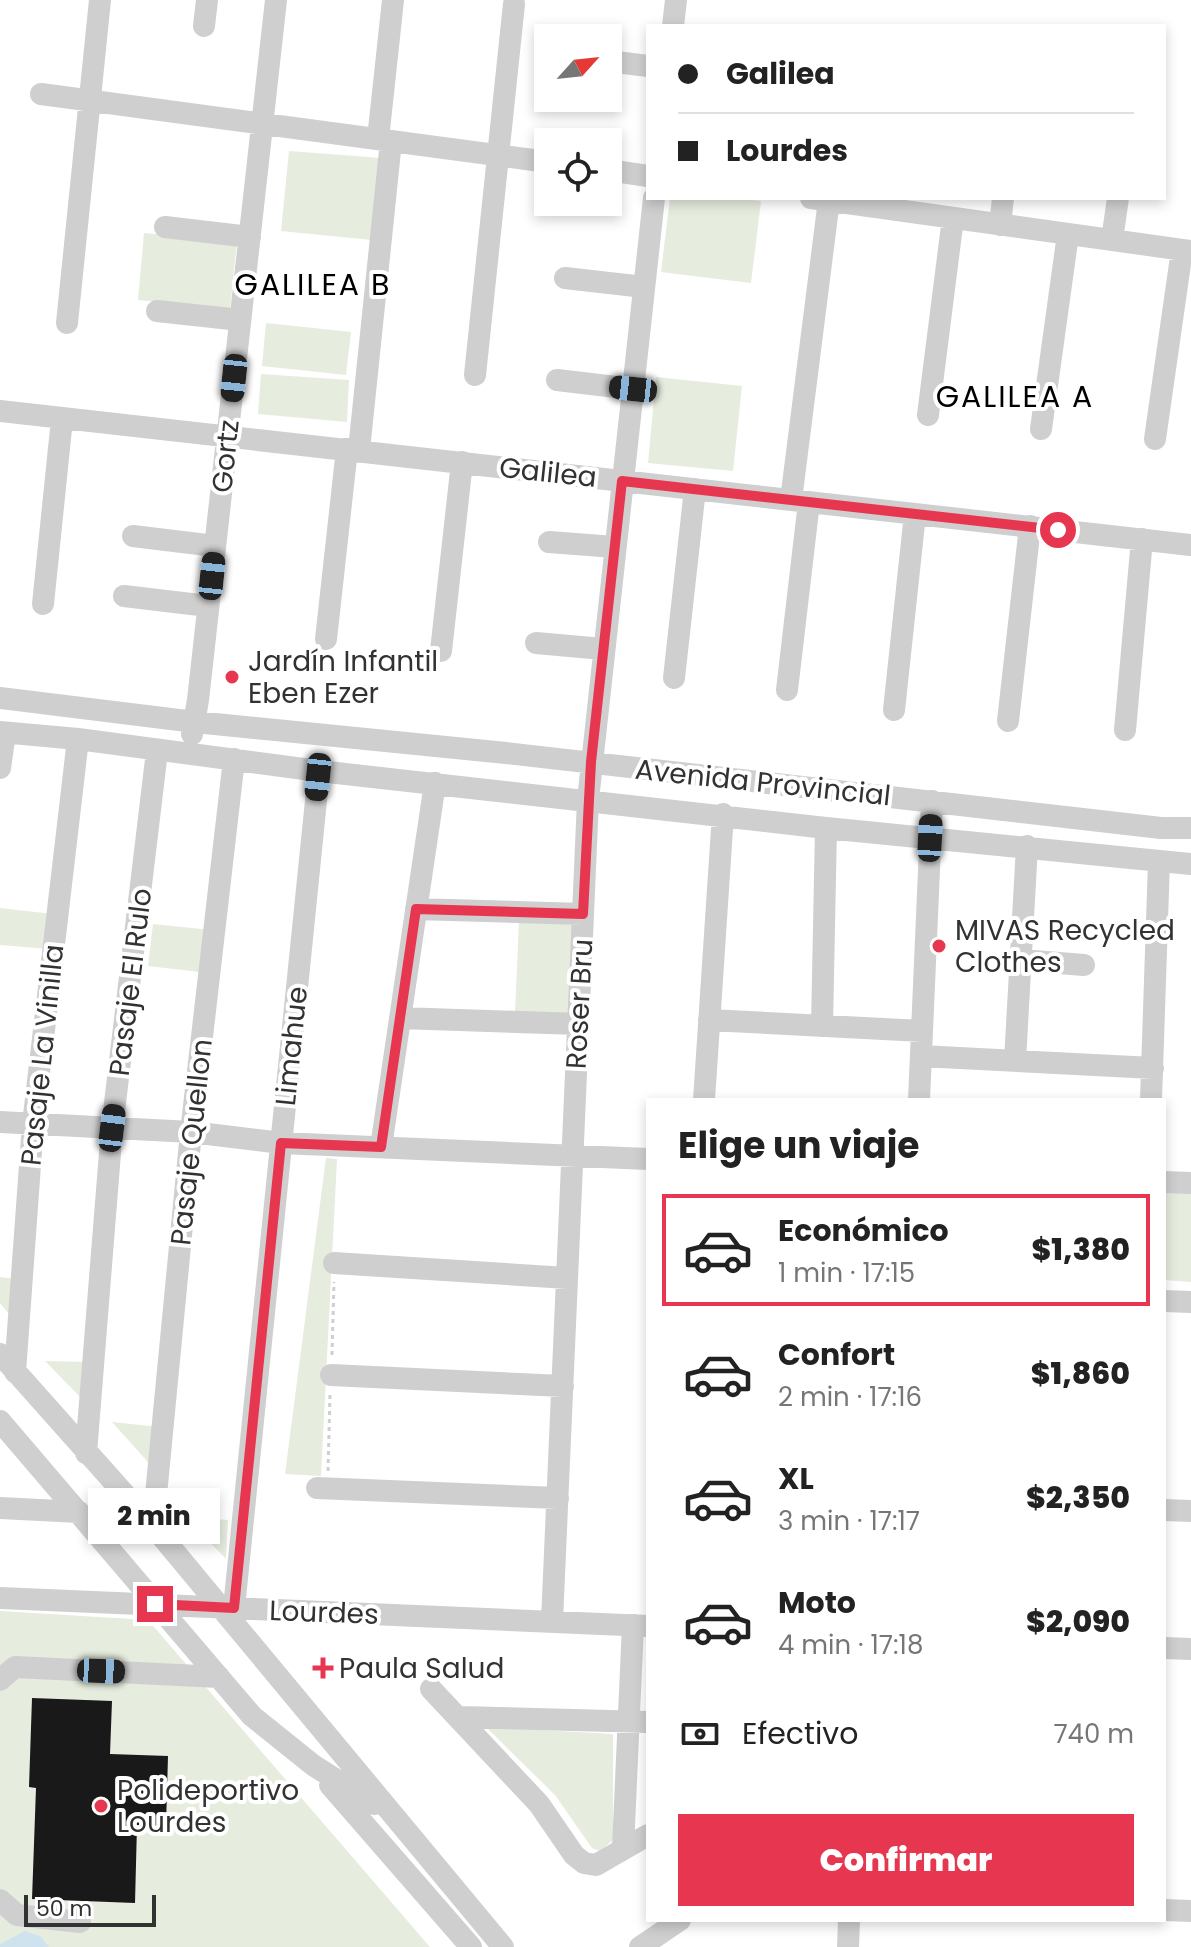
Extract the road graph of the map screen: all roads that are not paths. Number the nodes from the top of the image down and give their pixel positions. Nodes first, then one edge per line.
1 (100, 0) edge
2 (207, 0) edge
3 (276, 0) edge
4 (393, 0) edge
5 (676, 0) edge
6 (514, 4) dead end
7 (673, 24) edge
8 (204, 26) dead end
9 (622, 63) edge
10 (646, 66) edge
11 (41, 94) dead end
12 (89, 100) junction
13 (262, 123) junction
14 (385, 140) junction
15 (498, 155) junction
16 (534, 160) edge
17 (622, 172) edge
18 (646, 176) edge
19 (654, 200) edge
20 (820, 200) edge
21 (836, 200) edge
22 (1003, 200) edge
23 (1118, 200) edge
24 (885, 203) edge
25 (953, 218) junction
26 (1000, 225) junction
27 (165, 227) dead end
28 (1068, 234) junction
29 (250, 237) junction
30 (1112, 240) junction
31 (1186, 251) edge
32 (565, 278) dead end
33 (644, 287) junction
34 (157, 311) dead end
35 (240, 320) junction
36 (67, 323) dead end
37 (475, 375) dead end
38 (557, 380) dead end
39 (633, 389) junction
40 (0, 411) edge
41 (928, 415) dead end
42 (62, 419) junction
43 (1041, 429) dead end
44 (227, 436) junction
45 (1155, 439) dead end
46 (353, 450) junction
47 (462, 462) junction
48 (622, 481) junction
49 (695, 489) junction
50 (800, 501) junction
51 (915, 514) junction
52 (1030, 526) junction
53 (133, 536) dead end
54 (1142, 539) junction
55 (549, 542) dead end
56 (1191, 545) edge
57 (215, 546) junction
58 (615, 547) junction
59 (124, 596) dead end
60 (43, 604) dead end
61 (208, 606) junction
62 (326, 639) dead end
63 (536, 643) dead end
64 (603, 649) junction
65 (441, 651) dead end
66 (674, 678) dead end
67 (787, 690) dead end
68 (0, 698) edge
69 (894, 710) dead end
70 (1008, 721) dead end
71 (195, 722) junction
72 (1125, 730) dead end
73 (2, 732) edge
74 (78, 739) junction
75 (157, 751) junction
76 (188, 753) junction
77 (234, 759) junction
78 (591, 762) junction
79 (0, 768) edge
80 (319, 771) junction
81 (435, 783) junction
82 (588, 800) junction
83 (932, 801) junction
84 (723, 814) junction
85 (826, 828) junction
86 (1191, 828) edge
87 (930, 838) junction
88 (1027, 846) junction
89 (1159, 861) junction
90 (1191, 864) edge
91 (416, 909) junction
92 (583, 914) junction
93 (1021, 960) junction
94 (1084, 965) dead end
95 (400, 1018) junction
96 (709, 1020) junction
97 (579, 1024) junction
98 (822, 1026) junction
99 (922, 1031) junction
100 (921, 1056) junction
101 (1015, 1061) junction
102 (1153, 1068) junction
103 (704, 1098) edge
104 (919, 1098) edge
105 (1151, 1098) edge
106 (0, 1122) edge
107 (33, 1124) junction
108 (112, 1128) junction
109 (191, 1132) junction
110 (281, 1143) junction
111 (381, 1147) junction
112 (573, 1155) junction
113 (646, 1159) edge
114 (1166, 1182) edge
115 (1191, 1183) edge
116 (334, 1263) dead end
117 (567, 1278) junction
118 (1166, 1301) edge
119 (1191, 1302) edge
120 (0, 1354) edge
121 (15, 1372) junction
122 (331, 1375) dead end
123 (563, 1386) junction
124 (0, 1421) edge
125 (86, 1453) junction
126 (317, 1488) dead end
127 (558, 1498) junction
128 (0, 1508) edge
129 (1166, 1510) edge
130 (1191, 1511) edge
131 (79, 1512) junction
132 (153, 1526) junction
133 (0, 1598) edge
134 (155, 1604) junction
135 (227, 1607) junction
136 (552, 1621) junction
137 (640, 1625) edge
138 (1166, 1648) edge
139 (1191, 1649) edge
140 (219, 1677) junction
141 (0, 1680) edge
142 (431, 1689) dead end
143 (460, 1717) junction
144 (638, 1722) edge
145 (313, 1765) junction
146 (390, 1813) junction
147 (646, 1836) edge
148 (623, 1848) junction
149 (0, 1900) edge
150 (1166, 1910) edge
151 (1191, 1911) edge
152 (80, 1922) dead end
153 (677, 1922) edge
154 (849, 1922) edge
155 (471, 1947) edge
156 (503, 1947) edge
157 (640, 1947) edge
158 (848, 1947) edge

1 - 12 street
2 - 8 street
3 - 13 street, Gortz
4 - 14 street
5 - 7 street
6 - 15 street
9 - 10 street
11 - 12 street
12 - 13 street
12 - 36 street
13 - 14 street
13 - 29 street, Gortz
14 - 15 street
14 - 46 street
15 - 16 street
15 - 37 street
17 - 18 street
19 - 33 street, Roser Bru
20 - 50 street
21 - 24 street
22 - 26 street
23 - 30 street
24 - 25 street
25 - 26 street
25 - 41 street
26 - 28 street
27 - 29 street
28 - 30 street
28 - 43 street
29 - 35 street, Gortz
30 - 31 street
31 - 45 street
32 - 33 street
33 - 39 street, Roser Bru
34 - 35 street
35 - 44 street, Gortz
38 - 39 street
39 - 48 street, Roser Bru
40 - 42 street, Galilea
42 - 44 street, Galilea
42 - 60 street
44 - 46 street, Galilea
44 - 57 street, Gortz
46 - 47 street, Galilea
46 - 62 street
47 - 48 street, Galilea
47 - 65 street
48 - 49 street, Galilea
48 - 58 street, Roser Bru
49 - 50 street, Galilea
49 - 66 street
50 - 51 street, Galilea
50 - 67 street
51 - 52 street, Galilea
51 - 69 street
52 - 54 street, Galilea
52 - 70 street
53 - 57 street
54 - 56 street, Galilea
54 - 72 street
55 - 58 street
57 - 61 street, Gortz
58 - 64 street, Roser Bru
59 - 61 street
61 - 71 street, Gortz
63 - 64 street
64 - 78 street, Roser Bru
68 - 71 street, Avenida Provincial
71 - 76 street, Gortz
71 - 78 street, Avenida Provincial
73 - 74 street, Avenida Provincial
73 - 79 street
74 - 75 street, Avenida Provincial
74 - 107 street, Pasaje La Vinilla
75 - 76 street, Avenida Provincial
75 - 108 street, Pasaje El Rulo
76 - 77 street, Avenida Provincial
77 - 80 street, Avenida Provincial
77 - 109 street, Pasaje Quellon
78 - 82 street, Roser Bru
78 - 83 street, Avenida Provincial
80 - 81 street, Avenida Provincial
80 - 110 street, Limahue
81 - 82 street, Avenida Provincial
81 - 91 street
82 - 84 street, Avenida Provincial
82 - 92 street, Roser Bru
83 - 86 street, Avenida Provincial
83 - 87 street
84 - 85 street, Avenida Provincial
84 - 96 street
85 - 87 street, Avenida Provincial
85 - 98 street
87 - 88 street, Avenida Provincial
87 - 99 street
88 - 89 street, Avenida Provincial
88 - 93 street
89 - 90 street, Avenida Provincial
89 - 102 street
91 - 92 street
91 - 95 street
92 - 97 street, Roser Bru
93 - 94 street
93 - 101 street
95 - 97 street
95 - 111 street
96 - 98 street
96 - 103 street
97 - 112 street, Roser Bru
98 - 99 street
99 - 100 street
100 - 101 street
100 - 104 street
101 - 102 street
102 - 105 street
106 - 107 street
107 - 108 street
107 - 121 street, Pasaje La Vinilla
108 - 109 street
108 - 125 street, Pasaje El Rulo
109 - 110 street
109 - 132 street, Pasaje Quellon
110 - 111 street
110 - 135 street, Limahue
111 - 112 street
112 - 113 street
112 - 117 street, Roser Bru
114 - 115 street
116 - 117 street
117 - 123 street, Roser Bru
118 - 119 street
120 - 121 street
121 - 125 street
122 - 123 street
123 - 127 street, Roser Bru
124 - 131 street
125 - 132 street
126 - 127 street
127 - 136 street, Roser Bru
128 - 131 street
129 - 130 street
131 - 134 street
132 - 135 street
133 - 134 street, Lourdes
134 - 135 street, Lourdes
134 - 140 street
135 - 136 street, Lourdes
135 - 146 street
136 - 137 street, Lourdes
137 - 144 street
138 - 139 street
140 - 141 street
140 - 145 street
142 - 143 street
143 - 144 street
143 - 148 street
144 - 148 street
145 - 146 street
145 - 155 street
146 - 156 street
147 - 148 street
149 - 152 street
150 - 151 street
153 - 157 street
154 - 158 street

